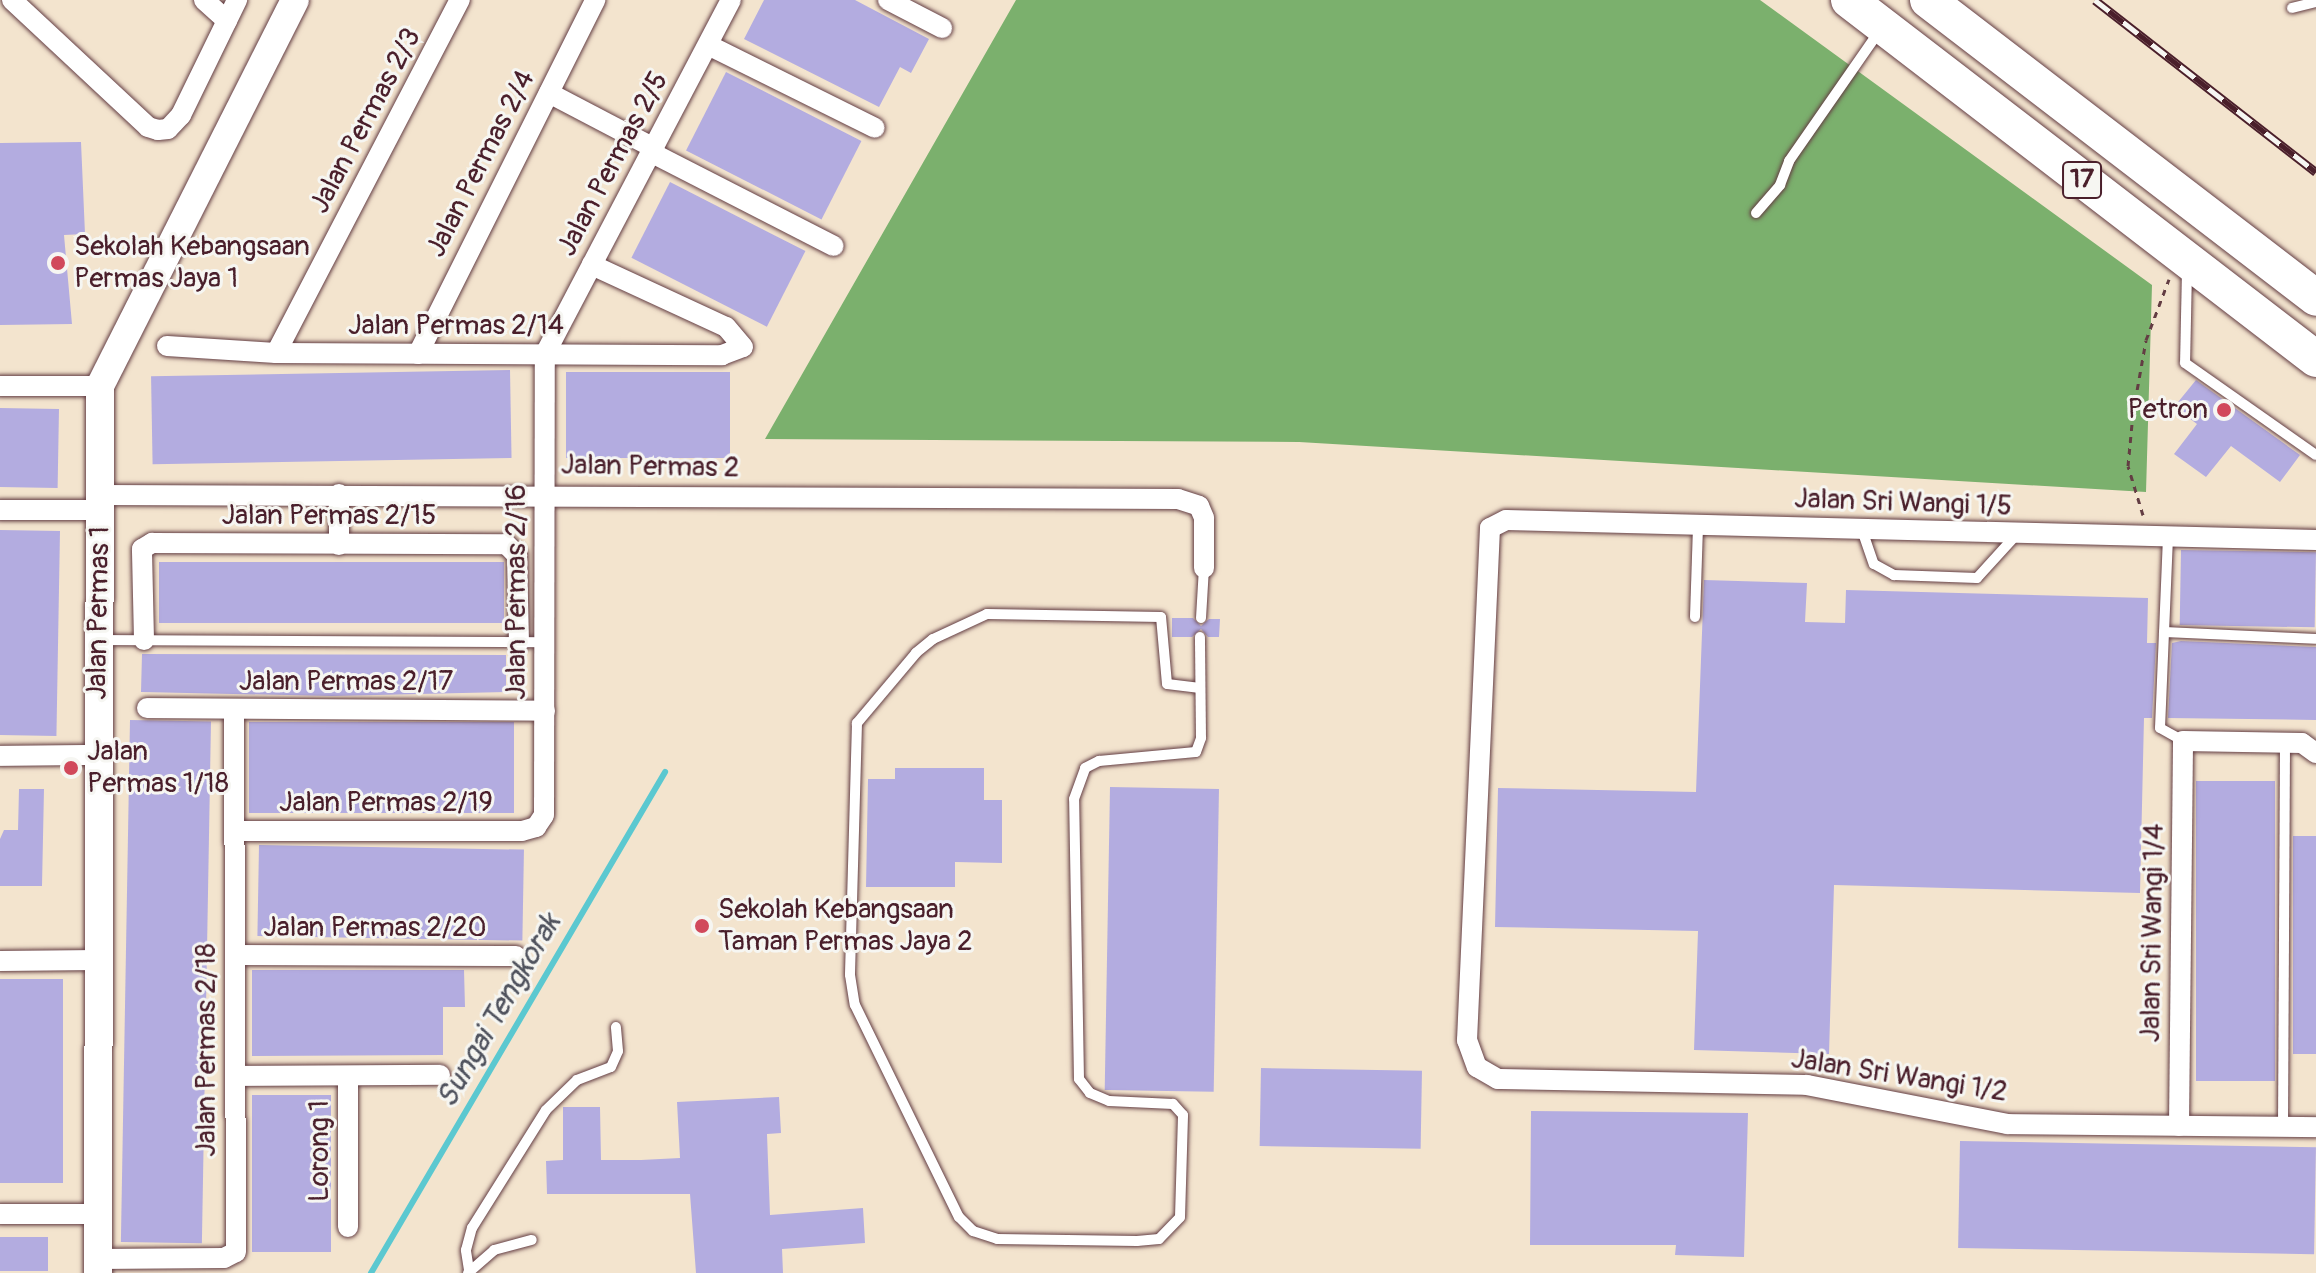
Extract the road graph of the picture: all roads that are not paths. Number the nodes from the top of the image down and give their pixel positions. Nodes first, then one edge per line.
1 (12, 0) edge
2 (204, 0) edge
3 (237, 0) edge
4 (295, 0) edge
5 (460, 0) edge
6 (595, 0) edge
7 (731, 0) edge
8 (888, 0) edge
9 (1849, 0) edge
10 (1928, 0) edge
11 (2316, 2) edge
12 (2292, 8) dead end
13 (227, 21) junction
14 (1883, 26) junction
15 (942, 28) dead end
16 (708, 45) junction
17 (549, 93) junction
18 (875, 128) dead end
19 (653, 150) junction
20 (1756, 213) dead end
21 (834, 246) dead end
22 (2183, 257) junction
23 (592, 265) junction
24 (2316, 298) edge
25 (167, 346) dead end
26 (276, 353) junction
27 (418, 354) junction
28 (545, 354) junction
29 (2316, 359) edge
30 (0, 386) edge
31 (100, 386) junction
32 (2316, 455) edge
33 (545, 493) junction
34 (339, 494) junction
35 (100, 502) junction
36 (0, 510) edge
37 (1698, 525) junction
38 (1862, 530) junction
39 (2017, 534) junction
40 (2160, 537) junction
41 (2316, 540) edge
42 (339, 545) junction
43 (1204, 568) joint
44 (1695, 617) dead end
45 (1201, 618) dead end
46 (2164, 632) junction
47 (1200, 637) dead end
48 (2316, 639) edge
49 (98, 640) junction
50 (144, 640) junction
51 (519, 642) junction
52 (545, 642) junction
53 (1200, 688) junction
54 (147, 708) dead end
55 (234, 709) junction
56 (545, 711) junction
57 (2183, 741) junction
58 (2285, 743) junction
59 (2316, 753) edge
60 (98, 755) junction
61 (0, 756) edge
62 (536, 827) joint
63 (234, 831) junction
64 (235, 955) junction
65 (516, 956) dead end
66 (97, 960) junction
67 (0, 961) edge
68 (616, 1027) dead end
69 (1477, 1067) joint
70 (440, 1075) dead end
71 (235, 1076) junction
72 (348, 1076) junction
73 (2179, 1126) junction
74 (2283, 1127) junction
75 (2316, 1127) edge
76 (0, 1214) edge
77 (98, 1214) junction
78 (348, 1227) dead end
79 (532, 1240) dead end
80 (98, 1266) edge
81 (468, 1271) edge

1 - 13 street
2 - 13 street
3 - 13 street
4 - 31 street, Jalan Permas 1
5 - 26 street, Jalan Permas 2/3
6 - 17 street, Jalan Permas 2/4
7 - 16 street, Jalan Permas 2/5
8 - 15 street
9 - 14 highway, 17
10 - 24 highway, 17
11 - 12 lane
14 - 20 lane
14 - 22 highway, 17
16 - 18 street
16 - 19 street, Jalan Permas 2/5
17 - 19 street
17 - 27 street, Jalan Permas 2/4
19 - 21 street
19 - 23 street, Jalan Permas 2/5
22 - 29 highway, 17
22 - 32 lane
23 - 28 street, Jalan Permas 2/5
23 - 28 street, Jalan Permas 2/14
25 - 26 street, Jalan Permas 2/14
26 - 27 street, Jalan Permas 2/14
27 - 28 street, Jalan Permas 2/14
28 - 33 street, Jalan Permas 2/16
30 - 31 street
31 - 35 street, Jalan Permas 1
33 - 34 street, Jalan Permas 2
33 - 43 street, Jalan Permas 2
33 - 52 street, Jalan Permas 2/16
34 - 35 street, Jalan Permas 2
34 - 42 street
35 - 36 street, Jalan Permas 2
35 - 49 street, Jalan Permas 1
37 - 38 street, Jalan Sri Wangi 1/5
37 - 44 lane
37 - 69 street, Jalan Sri Wangi 1/5
38 - 39 street, Jalan Sri Wangi 1/5
38 - 39 lane
39 - 40 street, Jalan Sri Wangi 1/5
40 - 41 street, Jalan Sri Wangi 1/5
40 - 46 lane
42 - 50 street, Jalan Permas 2/15
42 - 51 street, Jalan Permas 2/15
43 - 45 lane
46 - 48 lane
46 - 57 lane
47 - 53 lane
49 - 50 lane
49 - 60 street, Jalan Permas 1
50 - 51 lane
51 - 52 lane
52 - 56 street, Jalan Permas 2/16
53 - 53 lane
54 - 55 street, Jalan Permas 2/17
55 - 56 street, Jalan Permas 2/17
55 - 63 street, Jalan Permas 2/18
56 - 62 street, Jalan Permas 2/16
57 - 58 street
57 - 73 street, Jalan Sri Wangi 1/4
58 - 59 street
58 - 74 lane
60 - 61 street
60 - 66 street, Jalan Permas 1
62 - 63 street, Jalan Permas 2/19
63 - 64 street, Jalan Permas 2/18
64 - 65 street, Jalan Permas 2/20
64 - 71 street, Jalan Permas 2/18
66 - 67 street
66 - 77 street, Jalan Permas 1
68 - 81 lane
69 - 73 street, Jalan Sri Wangi 1/2
70 - 72 street
71 - 72 street
71 - 80 street, Jalan Permas 2/18
72 - 78 street, Lorong 1
73 - 74 street, Jalan Sri Wangi 1/2
74 - 75 street, Jalan Sri Wangi 1/2
76 - 77 street
77 - 80 street, Jalan Permas 1
79 - 81 lane

